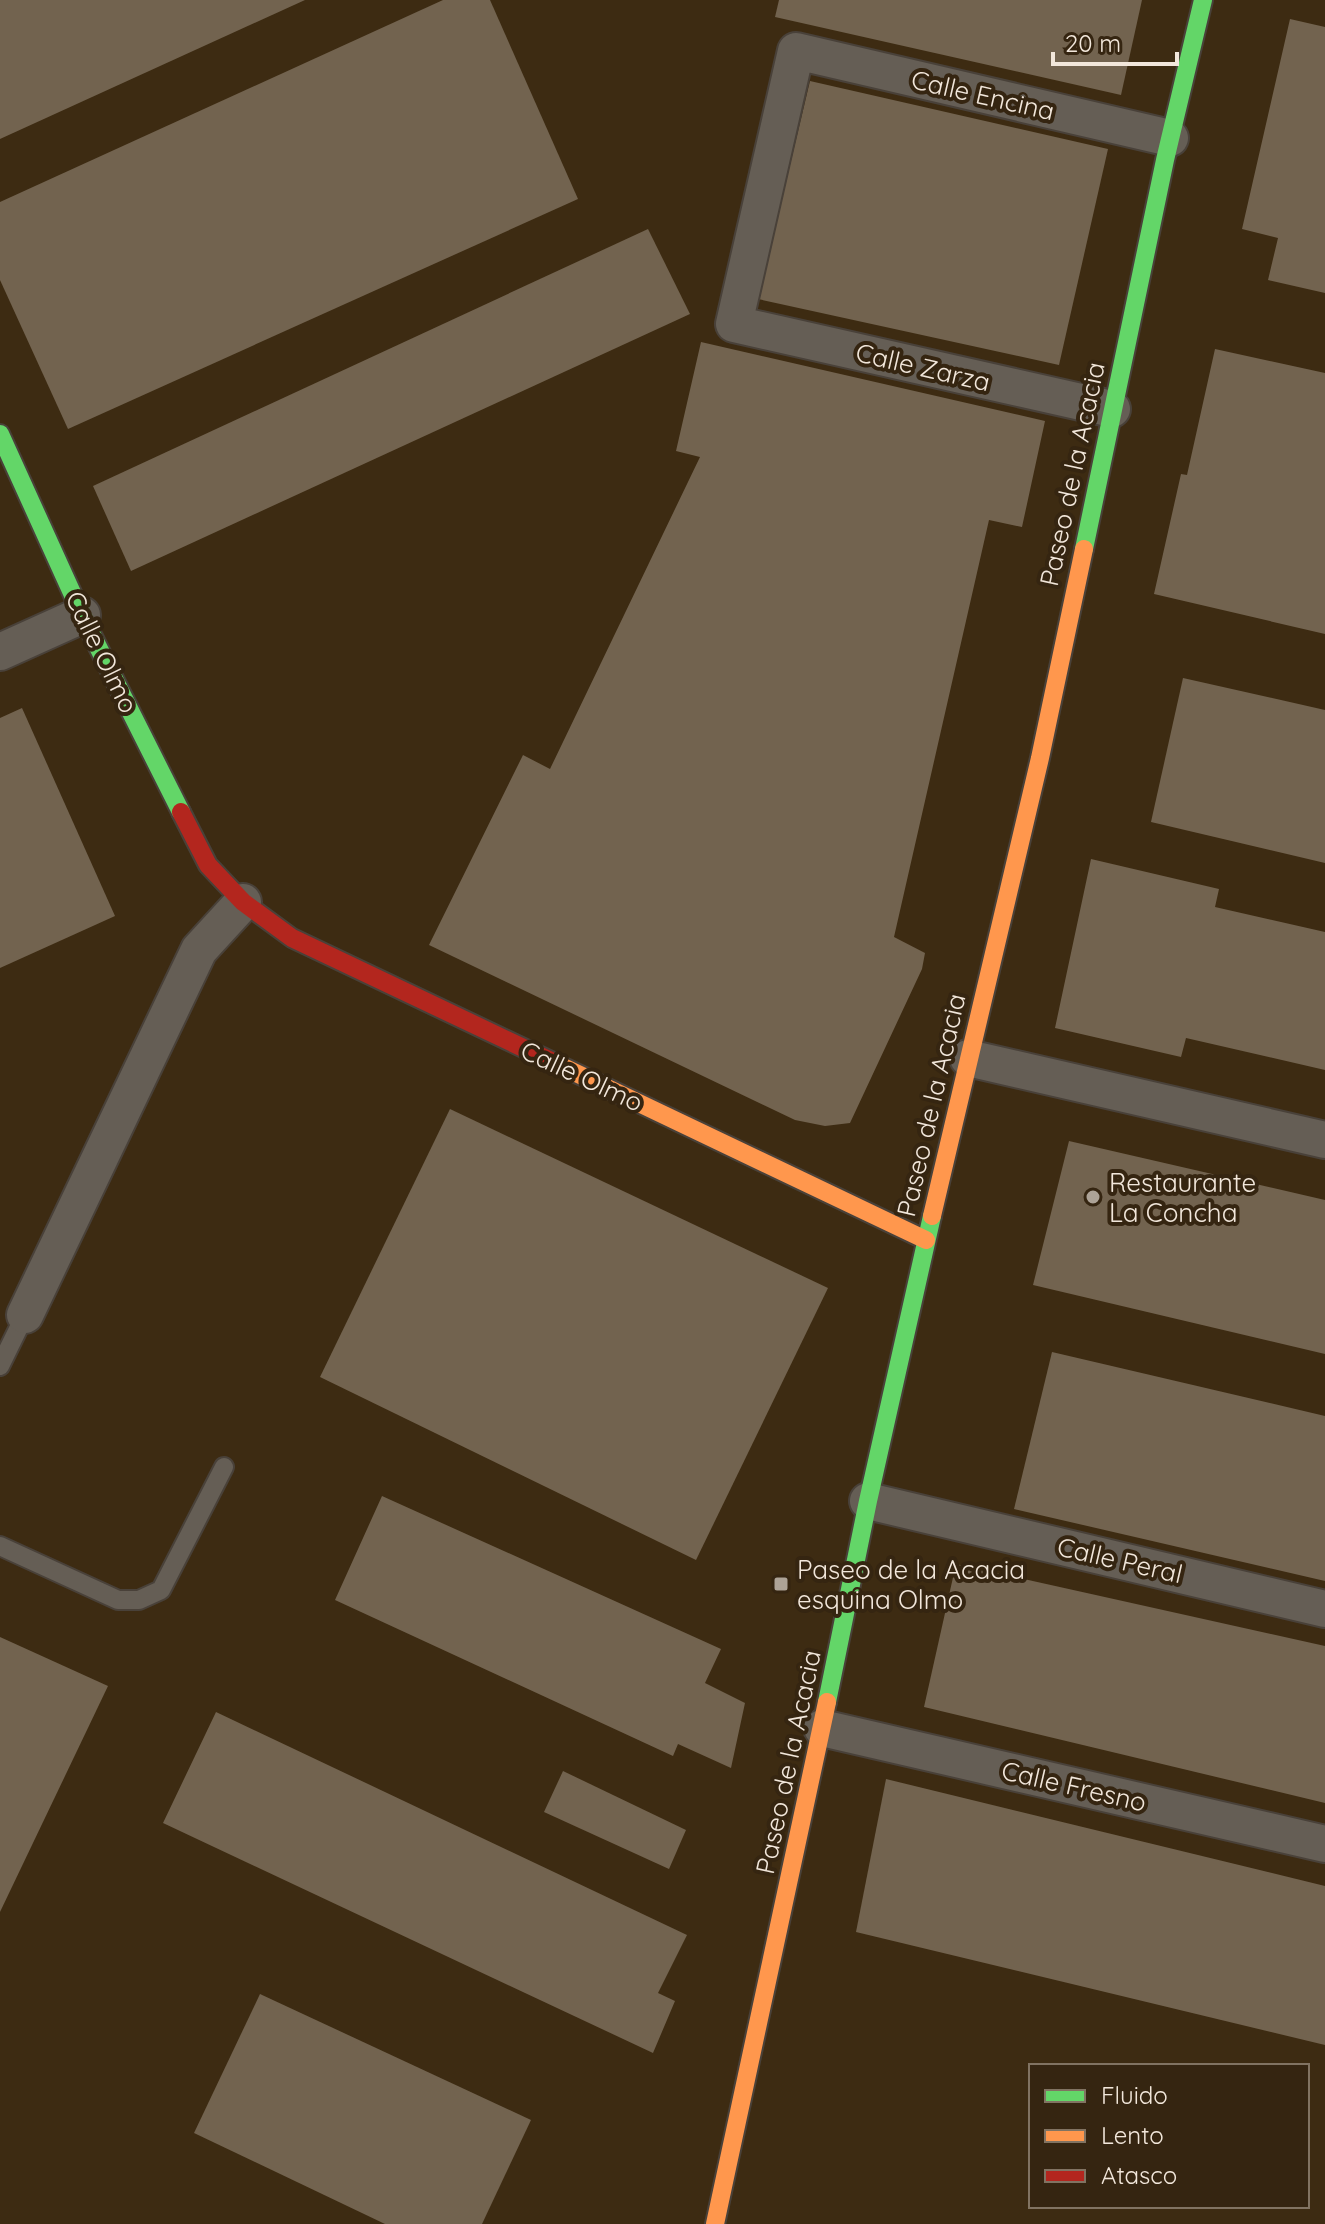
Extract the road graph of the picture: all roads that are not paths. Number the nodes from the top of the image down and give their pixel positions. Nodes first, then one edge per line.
1 (1203, 0) edge
2 (1170, 138) junction
3 (734, 324) joint
4 (1112, 409) junction
5 (0, 434) edge
6 (82, 615) junction
7 (0, 652) edge
8 (243, 902) junction
9 (968, 1058) junction
10 (1325, 1140) edge
11 (926, 1240) junction
12 (25, 1315) joint
13 (0, 1366) edge
14 (224, 1467) dead end
15 (868, 1501) junction
16 (0, 1546) edge
17 (1325, 1609) edge
18 (822, 1728) junction
19 (1325, 1844) edge
20 (715, 2224) edge

1 - 2 street, Paseo de la Acacia
2 - 3 street, Calle Encina
2 - 4 street, Paseo de la Acacia
3 - 4 street, Calle Zarza
4 - 9 street, Paseo de la Acacia
5 - 6 street, Calle Olmo
6 - 7 street
6 - 8 street, Calle Olmo
8 - 11 street, Calle Olmo
8 - 12 street
9 - 10 street
9 - 11 street, Paseo de la Acacia
11 - 15 street, Paseo de la Acacia
12 - 13 lane
14 - 16 lane
15 - 17 street, Calle Peral
15 - 18 street, Paseo de la Acacia
18 - 19 street, Calle Fresno
18 - 20 street, Paseo de la Acacia

